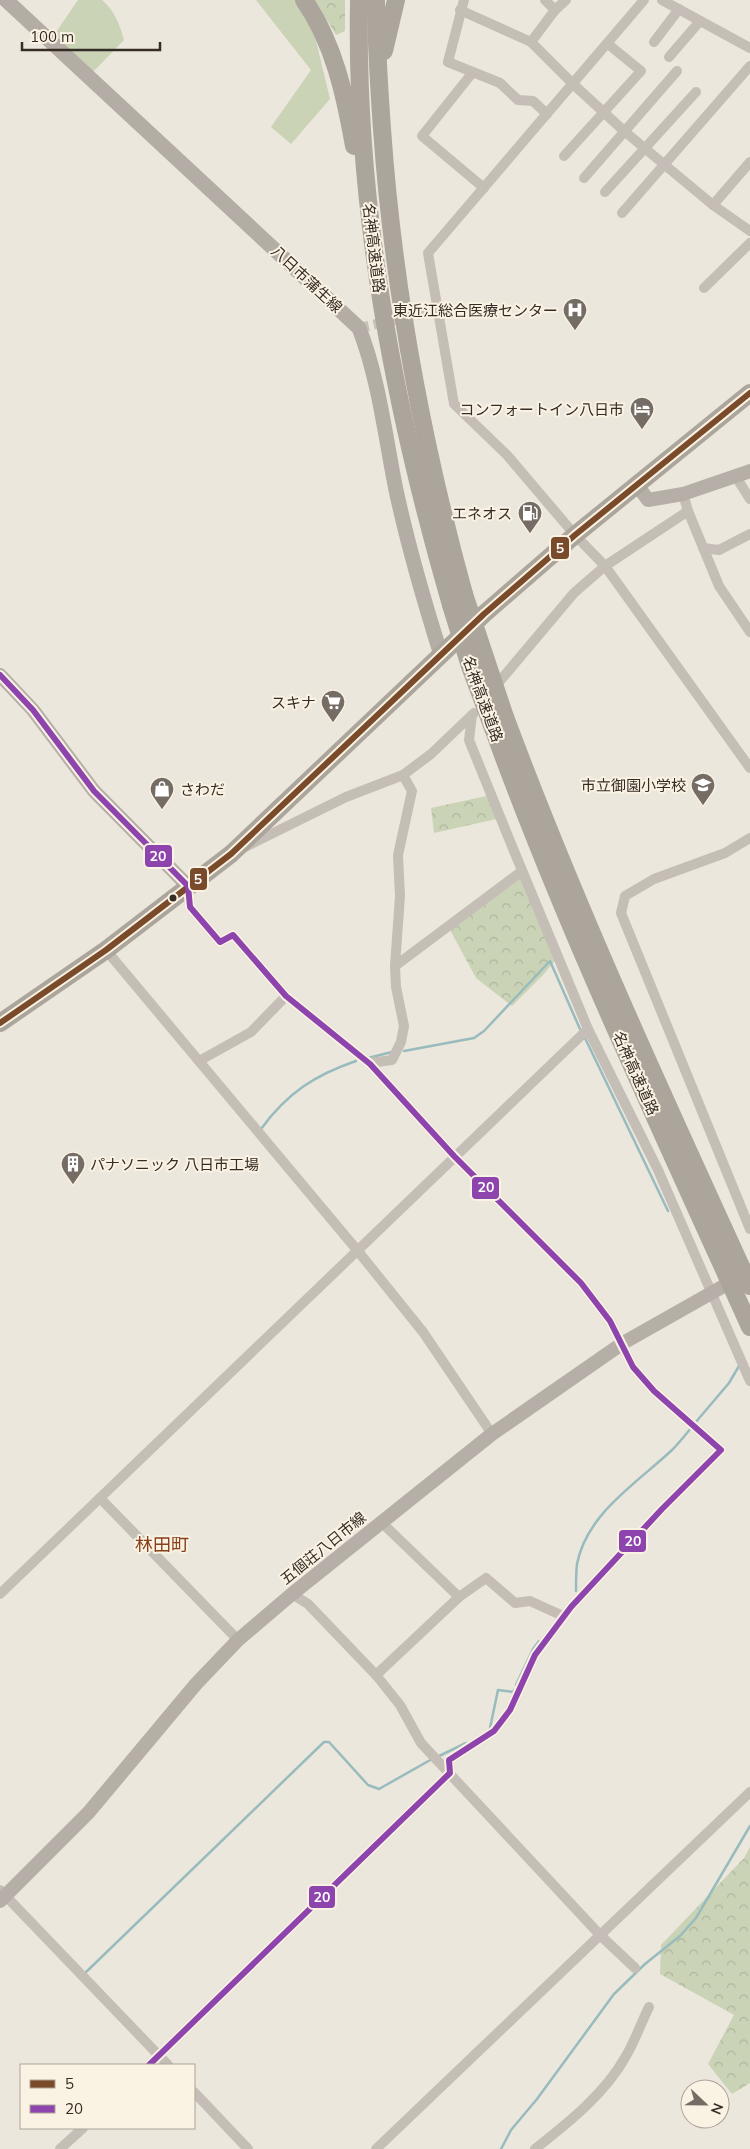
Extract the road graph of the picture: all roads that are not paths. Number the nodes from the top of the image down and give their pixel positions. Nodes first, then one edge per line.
1 (6, 0) edge
2 (304, 0) edge
3 (359, 0) edge
4 (376, 0) edge
5 (396, 0) edge
6 (464, 0) edge
7 (546, 0) edge
8 (566, 0) edge
9 (644, 0) edge
10 (662, 0) edge
11 (679, 9) junction
12 (460, 10) junction
13 (555, 10) junction
14 (700, 20) junction
15 (531, 42) junction
16 (654, 42) dead end
17 (608, 44) junction
18 (750, 48) edge
19 (669, 57) dead end
20 (750, 66) edge
21 (677, 71) dead end
22 (474, 72) junction
23 (379, 82) junction
24 (572, 83) junction
25 (696, 92) dead end
26 (604, 112) junction
27 (547, 114) junction
28 (624, 131) junction
29 (645, 147) junction
30 (564, 156) dead end
31 (750, 162) edge
32 (666, 165) junction
33 (584, 178) dead end
34 (484, 188) junction
35 (605, 192) dead end
36 (713, 205) junction
37 (622, 213) dead end
38 (750, 231) edge
39 (750, 243) edge
40 (704, 288) dead end
41 (392, 368) junction
42 (750, 392) edge
43 (750, 471) edge
44 (736, 476) junction
45 (637, 486) junction
46 (683, 494) junction
47 (750, 499) edge
48 (688, 511) junction
49 (750, 534) edge
50 (575, 535) junction
51 (703, 548) junction
52 (605, 566) junction
53 (458, 600) junction
54 (750, 632) edge
55 (441, 655) junction
56 (0, 675) edge
57 (472, 715) junction
58 (499, 722) junction
59 (750, 768) edge
60 (403, 775) junction
61 (750, 838) edge
62 (231, 854) junction
63 (522, 871) junction
64 (188, 886) junction
65 (106, 950) junction
66 (395, 966) junction
67 (286, 996) junction
68 (0, 1024) edge
69 (588, 1029) junction
70 (199, 1061) junction
71 (369, 1064) junction
72 (454, 1156) junction
73 (750, 1229) edge
74 (357, 1250) junction
75 (750, 1286) edge
76 (717, 1290) junction
77 (750, 1327) edge
78 (623, 1343) junction
79 (750, 1381) edge
80 (492, 1434) junction
81 (100, 1498) junction
82 (381, 1522) junction
83 (0, 1594) edge
84 (292, 1594) junction
85 (459, 1597) junction
86 (563, 1616) junction
87 (238, 1640) junction
88 (376, 1675) junction
89 (450, 1773) junction
90 (750, 1792) edge
91 (2, 1896) edge
92 (600, 1936) junction
93 (635, 1968) dead end
94 (649, 2007) dead end
95 (159, 2056) junction
96 (150, 2064) edge
97 (167, 2064) edge
98 (195, 2093) edge
99 (82, 2129) edge
100 (60, 2149) edge
101 (248, 2149) edge
102 (376, 2149) edge
103 (535, 2149) edge

1 - 55 main road, 八日市蒲生線
2 - 41 highway
3 - 41 highway, 名神高速道路
4 - 23 highway, 名神高速道路
5 - 23 highway
6 - 12 street
7 - 13 street
8 - 13 street
9 - 17 street
10 - 11 street
11 - 14 street
11 - 16 street
12 - 15 street
12 - 22 street
13 - 15 street
14 - 18 street
14 - 19 street
15 - 24 street
17 - 24 street
17 - 26 street
20 - 32 street
21 - 28 street
22 - 27 street
22 - 34 street
23 - 53 highway, 名神高速道路
24 - 26 street
24 - 27 street
25 - 29 street
26 - 28 street
26 - 30 street
27 - 34 street
28 - 29 street
28 - 33 street
29 - 32 street
29 - 35 street
31 - 36 street
32 - 36 street
32 - 37 street
34 - 50 street
36 - 38 street
39 - 40 street
41 - 53 highway, 名神高速道路
42 - 45 highway
43 - 44 main road
44 - 46 main road
44 - 47 street
45 - 46 main road
45 - 50 highway
46 - 48 street
48 - 51 street
48 - 52 street
49 - 51 street
50 - 52 street
50 - 55 highway
51 - 54 street
52 - 57 street
52 - 59 street
53 - 58 highway, 名神高速道路, bridge
55 - 62 highway
56 - 64 main road
57 - 60 street
57 - 63 street
58 - 75 highway, 名神高速道路
58 - 77 highway, 名神高速道路
60 - 62 street
60 - 66 street
61 - 73 street
62 - 64 highway
63 - 66 street
63 - 69 street
64 - 65 highway
64 - 67 street
65 - 68 highway
65 - 70 street
66 - 71 street
67 - 70 street
67 - 71 street
69 - 72 street
69 - 76 street
70 - 74 street
71 - 72 street
72 - 74 street
72 - 78 street
74 - 80 street
74 - 81 street
76 - 78 main road, 五個荘八日市線
76 - 79 street
78 - 80 main road, 五個荘八日市線
78 - 86 street
80 - 82 main road, 五個荘八日市線
81 - 83 street
81 - 87 street
82 - 84 main road, 五個荘八日市線
82 - 85 street
84 - 87 main road, 五個荘八日市線
84 - 88 street
85 - 86 street
85 - 88 street
86 - 89 street
87 - 91 main road, 五個荘八日市線
88 - 89 street
89 - 92 street
89 - 95 street
90 - 92 street
91 - 95 street
92 - 93 street
92 - 102 street
94 - 103 street
95 - 96 street
95 - 97 street
98 - 101 street
99 - 100 street

